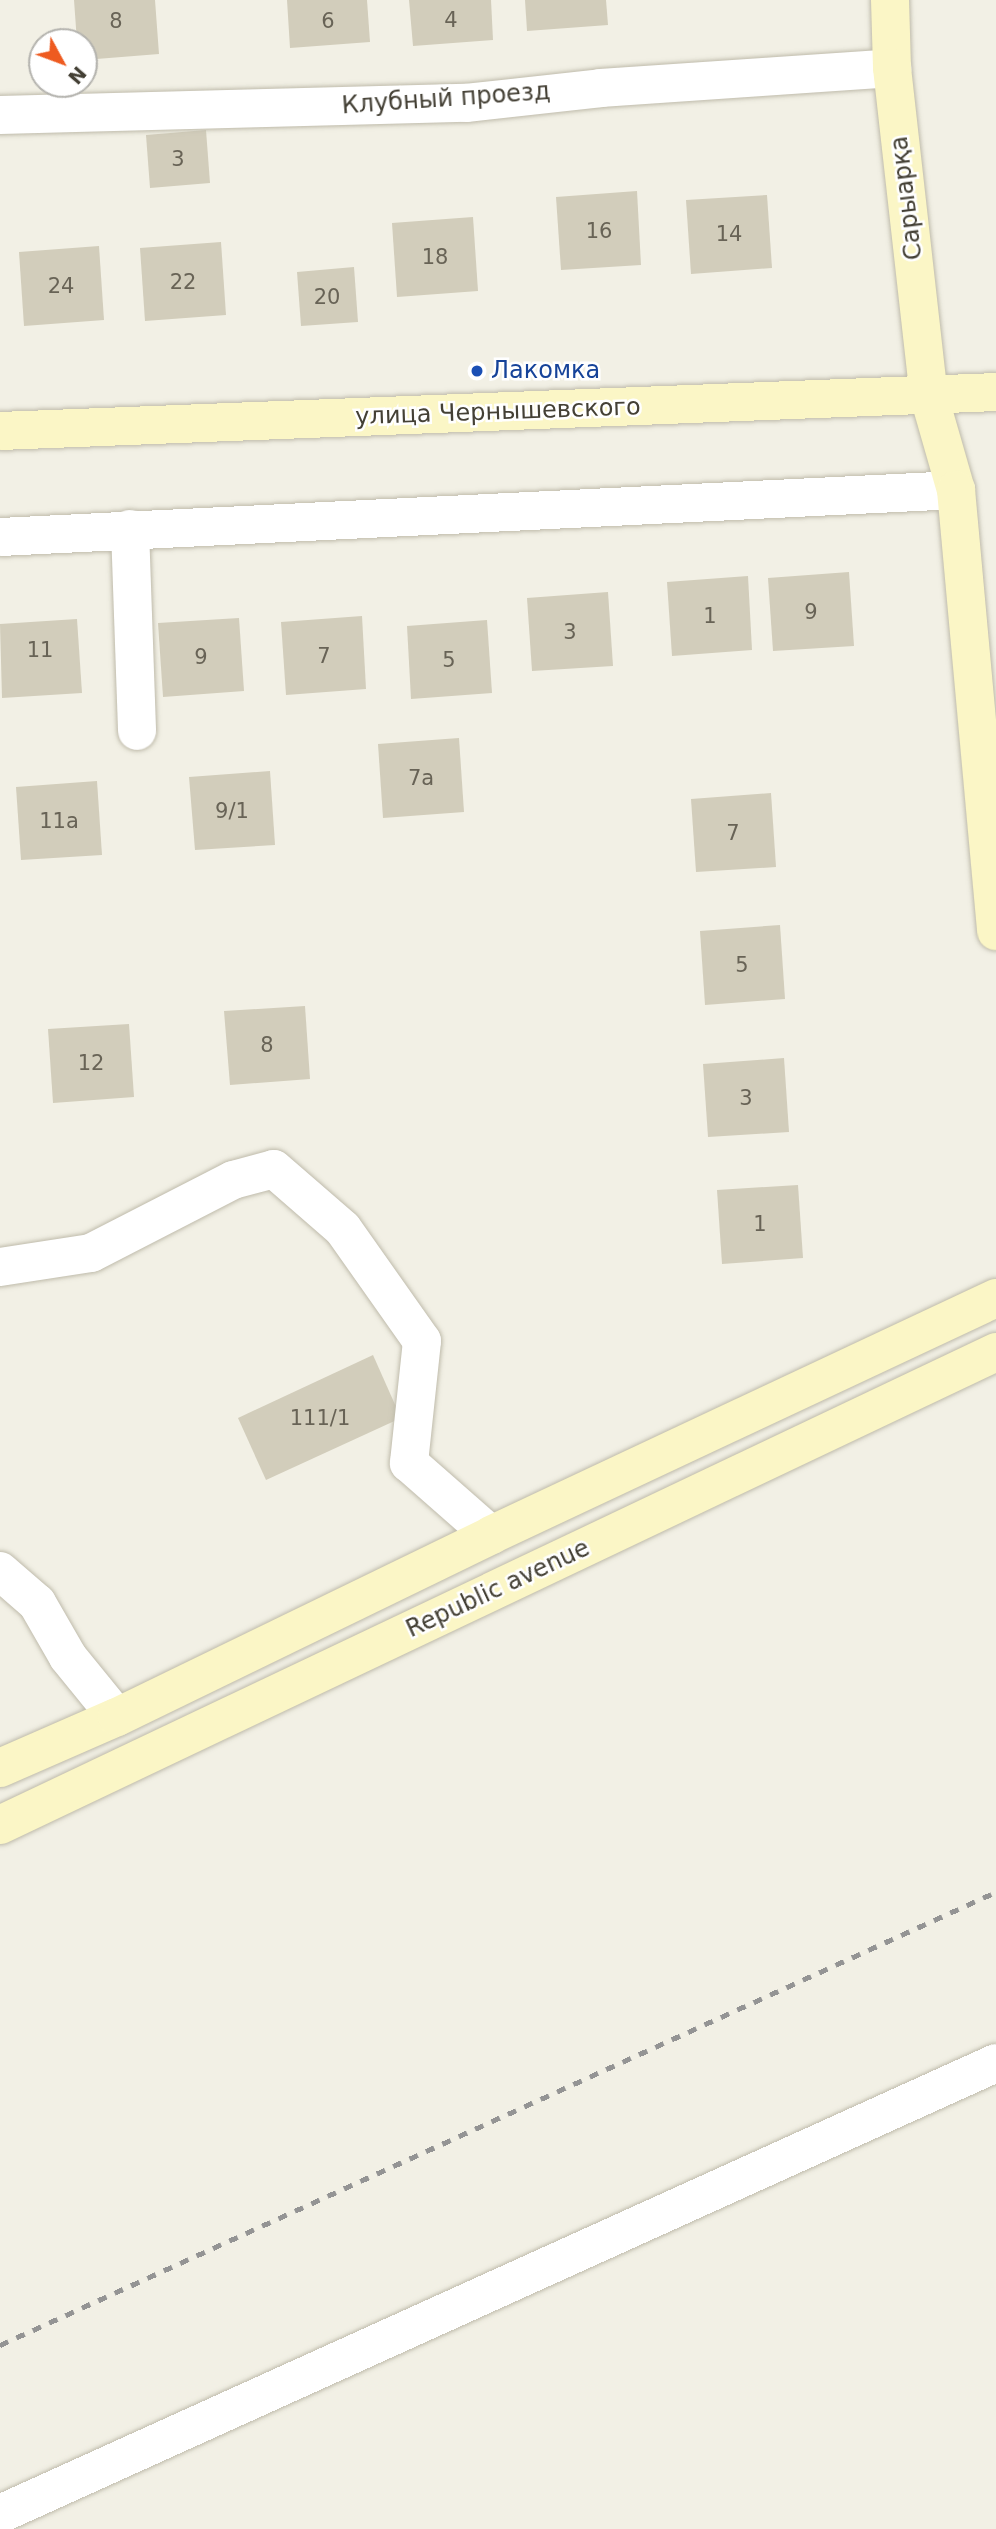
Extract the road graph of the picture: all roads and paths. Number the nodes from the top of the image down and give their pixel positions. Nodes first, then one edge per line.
1 (890, 0) edge
2 (892, 68) junction
3 (0, 115) edge
4 (996, 391) edge
5 (929, 396) junction
6 (0, 431) edge
7 (956, 490) junction
8 (130, 529) junction
9 (0, 537) edge
10 (136, 731) dead end
11 (996, 931) edge
12 (0, 1267) edge
13 (996, 1298) edge
14 (996, 1352) edge
15 (491, 1535) junction
16 (0, 1571) edge
17 (117, 1717) junction
18 (0, 1768) edge
19 (0, 1825) edge
20 (996, 2063) edge
21 (0, 2514) edge

1 - 2 main road, Сарыарқа
2 - 3 street, Клубный проезд
2 - 5 main road, Сарыарқа
4 - 5 main road, улица Чернышевского
5 - 6 main road, улица Чернышевского
5 - 7 main road, Сарыарқа
7 - 8 street
7 - 11 main road, Сарыарқа
8 - 9 street
8 - 10 street
12 - 15 street
13 - 15 main road, Republic avenue
14 - 19 main road, Republic avenue
15 - 17 main road, Republic avenue
16 - 17 street
17 - 18 main road, Republic avenue
20 - 21 street

